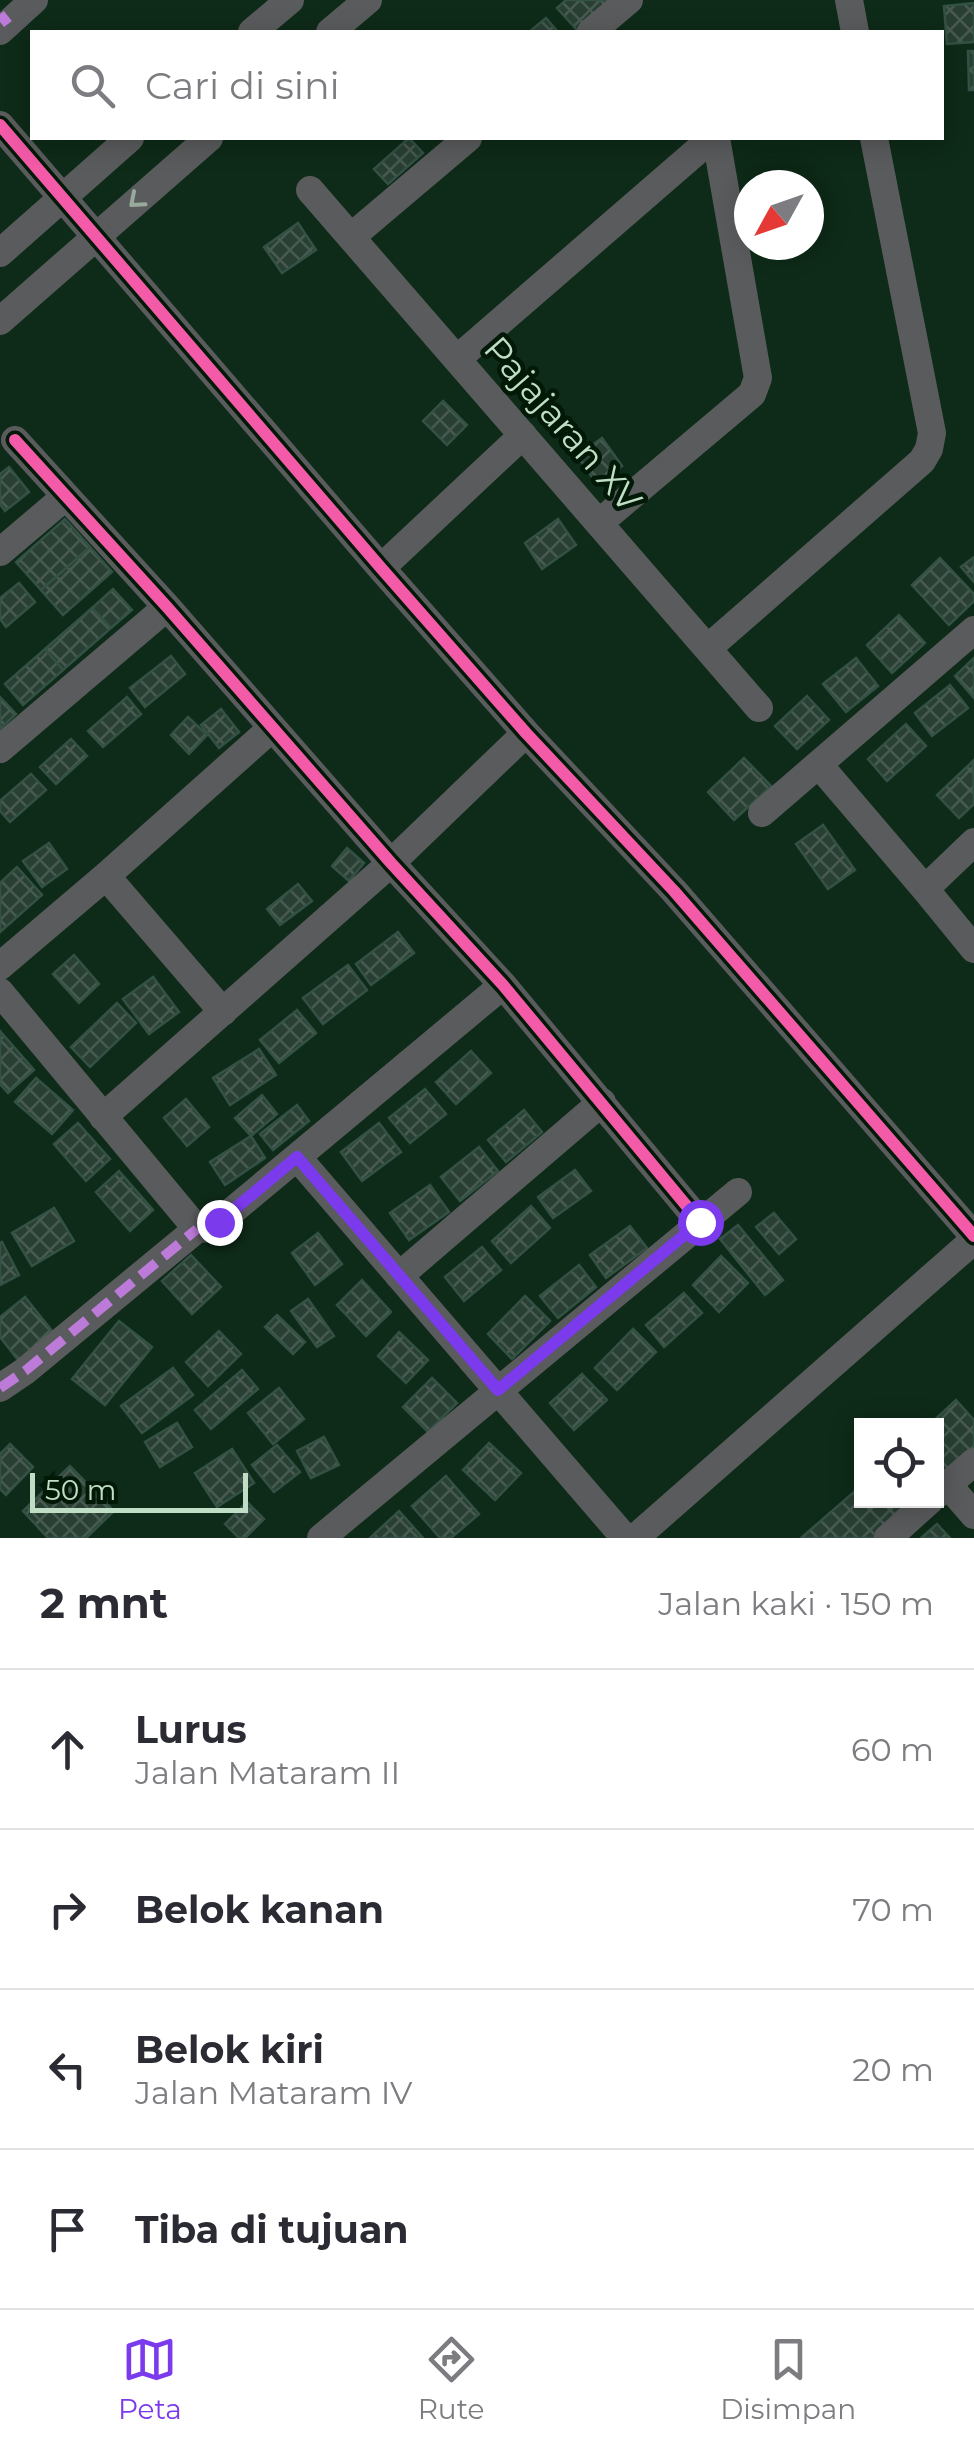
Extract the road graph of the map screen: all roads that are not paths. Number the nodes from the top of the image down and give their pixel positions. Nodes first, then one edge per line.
1 (34, 0) edge
2 (290, 0) edge
3 (368, 0) edge
4 (629, 0) edge
5 (849, 0) edge
6 (3, 23) edge
7 (254, 30) edge
8 (332, 30) edge
9 (592, 30) edge
10 (855, 30) edge
11 (0, 125) edge
12 (128, 140) edge
13 (207, 140) edge
14 (466, 140) edge
15 (712, 140) edge
16 (714, 140) edge
17 (874, 140) edge
18 (310, 190) dead end
19 (61, 197) junction
20 (95, 237) junction
21 (351, 237) junction
22 (0, 252) edge
23 (0, 321) edge
24 (457, 360) junction
25 (523, 435) junction
26 (15, 440) dead end
27 (65, 496) junction
28 (599, 523) junction
29 (0, 552) edge
30 (381, 568) junction
31 (167, 608) junction
32 (974, 630) edge
33 (708, 648) junction
34 (759, 708) dead end
35 (272, 728) junction
36 (526, 733) junction
37 (0, 749) edge
38 (819, 765) junction
39 (762, 814) dead end
40 (974, 842) edge
41 (391, 863) junction
42 (106, 876) junction
43 (925, 888) junction
44 (974, 949) edge
45 (0, 966) edge
46 (503, 984) junction
47 (0, 992) edge
48 (222, 1012) junction
49 (602, 1102) junction
50 (103, 1117) junction
51 (297, 1157) junction
52 (738, 1192) dead end
53 (700, 1222) junction
54 (197, 1230) junction
55 (974, 1238) edge
56 (399, 1276) junction
57 (0, 1388) edge
58 (498, 1390) junction
59 (974, 1462) edge
60 (944, 1488) edge
61 (944, 1497) edge
62 (921, 1508) edge
63 (974, 1515) edge
64 (321, 1538) edge
65 (625, 1538) edge
66 (635, 1538) edge
67 (888, 1538) edge

1 - 6 street
2 - 7 street
3 - 8 street
4 - 9 street
5 - 10 street
11 - 19 street
12 - 19 street
13 -> 20 street
14 - 21 street
15 - 24 street
16 - 28 street
17 - 33 street
18 - 21 street, Pajajaran XV
19 - 20 street
19 - 22 street
20 - 23 street
20 - 30 street
21 - 24 street, Pajajaran XV
24 - 25 street, Pajajaran XV
25 - 28 street, Pajajaran XV
25 - 30 street
26 - 27 street
27 - 29 street
27 - 31 street
28 - 33 street, Pajajaran XV
30 - 36 street
31 - 35 street
31 - 37 street
32 - 38 street
33 - 34 street, Pajajaran XV
35 - 41 street
35 - 42 street
36 - 41 street
36 - 55 street
38 - 39 street
38 - 43 street
40 - 43 street
41 - 46 street
41 - 48 street
42 - 45 street
42 - 48 street
43 - 44 street
46 - 49 street
46 - 51 street
47 - 50 street
48 - 50 street
49 - 53 street
49 - 56 street
50 - 54 street
51 - 54 street
51 - 56 street
52 - 53 street
53 - 58 street
54 - 57 street
55 - 66 street
56 - 58 street
58 - 64 street
58 - 65 street
59 - 60 street
61 - 63 street
62 - 67 street

